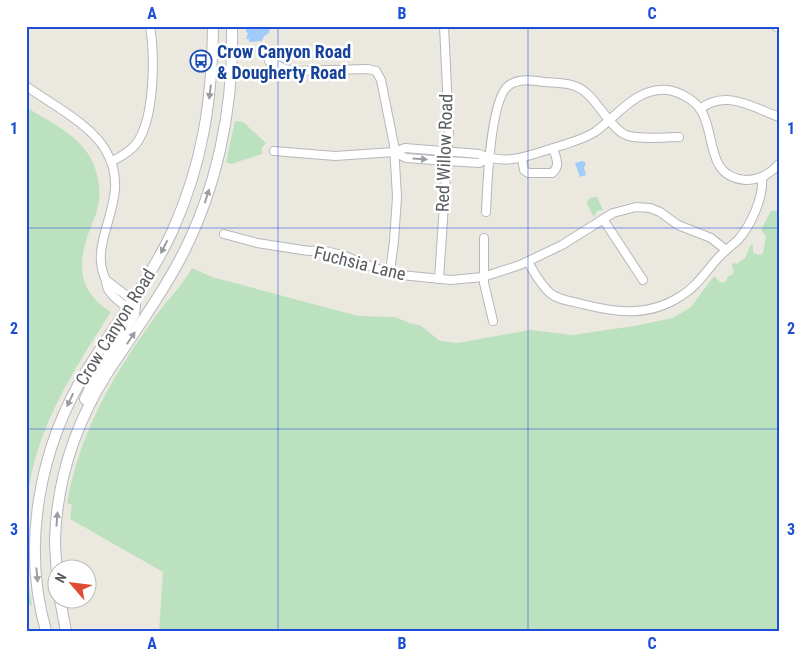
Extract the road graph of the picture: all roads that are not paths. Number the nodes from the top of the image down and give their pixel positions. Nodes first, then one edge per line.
1 (150, 26) edge
2 (213, 26) edge
3 (232, 26) edge
4 (444, 26) edge
5 (269, 61) dead end
6 (26, 86) edge
7 (700, 109) junction
8 (779, 117) edge
9 (610, 120) junction
10 (679, 138) dead end
11 (553, 148) junction
12 (274, 151) dead end
13 (447, 151) junction
14 (394, 152) junction
15 (489, 158) junction
16 (522, 159) junction
17 (447, 161) junction
18 (111, 162) junction
19 (779, 164) edge
20 (762, 177) junction
21 (486, 212) dead end
22 (603, 219) junction
23 (224, 234) dead end
24 (484, 238) dead end
25 (726, 250) junction
26 (528, 262) junction
27 (390, 272) junction
28 (483, 277) junction
29 (439, 279) junction
30 (643, 280) dead end
31 (130, 303) junction
32 (494, 321) dead end
33 (82, 420) junction
34 (56, 560) edge
35 (62, 610) edge
36 (46, 631) edge
37 (66, 631) edge

1 - 18 street
2 -> 31 main road, Crow Canyon Road
33 -> 3 main road, Crow Canyon Road
4 - 13 street, Red Willow Road
5 - 14 street
6 - 18 street
7 - 8 street
7 - 9 street
7 - 20 street
9 - 10 street
9 - 11 street
9 - 15 street
11 - 16 street
11 - 16 street
12 - 14 street
13 - 14 street
13 - 15 street
13 - 17 street, Red Willow Road
14 -> 17 street
14 - 27 street
15 - 16 street
15 - 17 street
15 - 21 street
17 - 29 street, Red Willow Road
18 - 31 street
19 - 20 street
20 - 25 street
22 - 25 street, Fuchsia Lane
22 - 26 street, Fuchsia Lane
22 - 30 street
23 - 27 street, Fuchsia Lane
24 - 28 street
25 - 26 street
26 - 28 street, Fuchsia Lane
27 - 29 street, Fuchsia Lane
28 - 29 street, Fuchsia Lane
28 - 32 street
31 - 33 main road
31 -> 36 main road, Crow Canyon Road
34 -> 33 main road, Crow Canyon Road
35 - 37 main road

